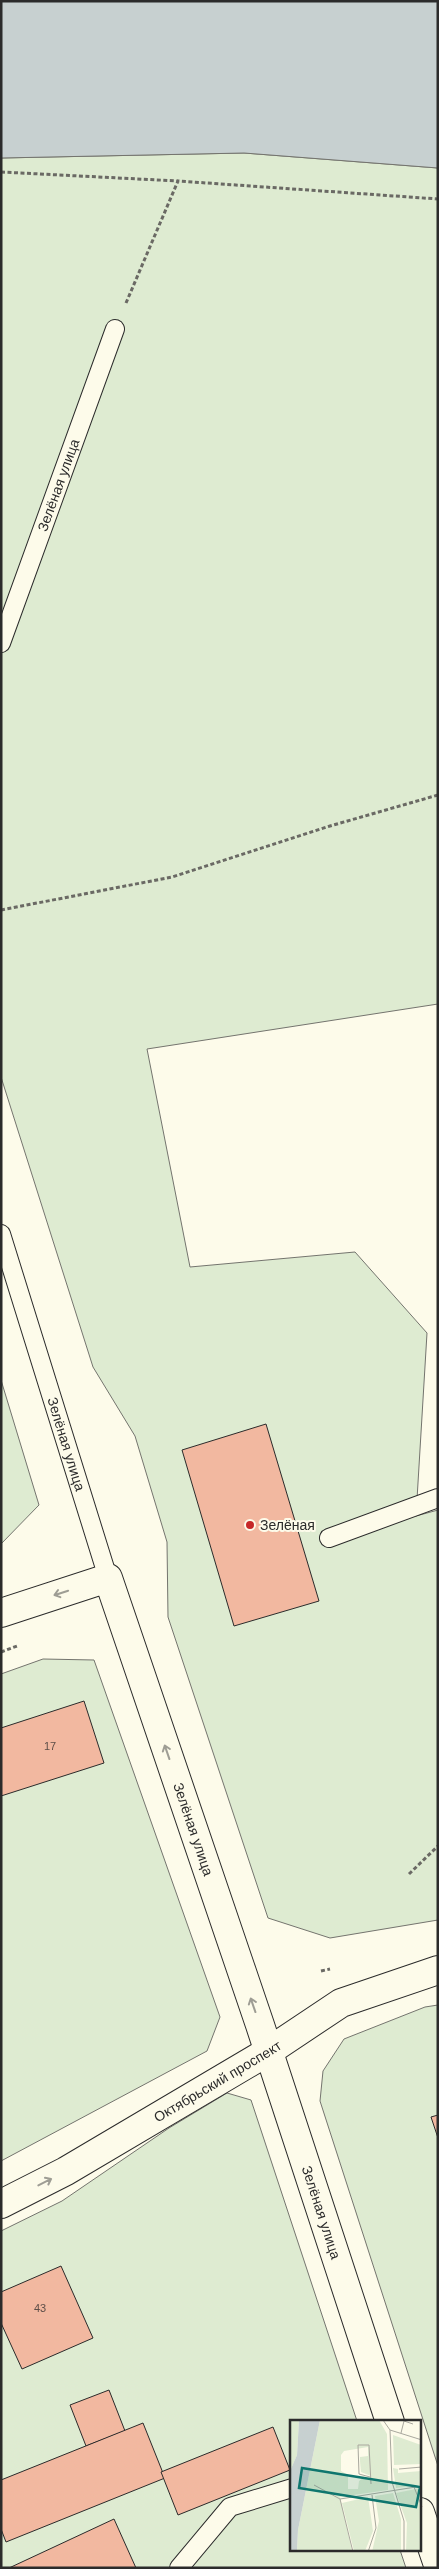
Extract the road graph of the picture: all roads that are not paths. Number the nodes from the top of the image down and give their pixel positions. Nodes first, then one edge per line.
1 (116, 329) road end
2 (1, 643) edge
3 (1, 1234) edge
4 (438, 1498) edge
5 (329, 1538) dead end
6 (108, 1578) junction
7 (1, 1613) edge
8 (438, 1970) edge
9 (268, 2051) junction
10 (1, 2204) edge
11 (389, 2420) edge
12 (290, 2489) edge
13 (422, 2518) edge
14 (438, 2566) edge
15 (179, 2568) edge

1 - 2 lane, Зелёная улица
3 - 6 lane, Зелёная улица
4 - 5 lane
6 -> 7 street
9 -> 6 street, Зелёная улица
8 - 9 street, Октябрьский проспект
10 -> 9 street, Октябрьский проспект
9 - 11 street, Зелёная улица
12 - 15 lane
13 - 14 street

